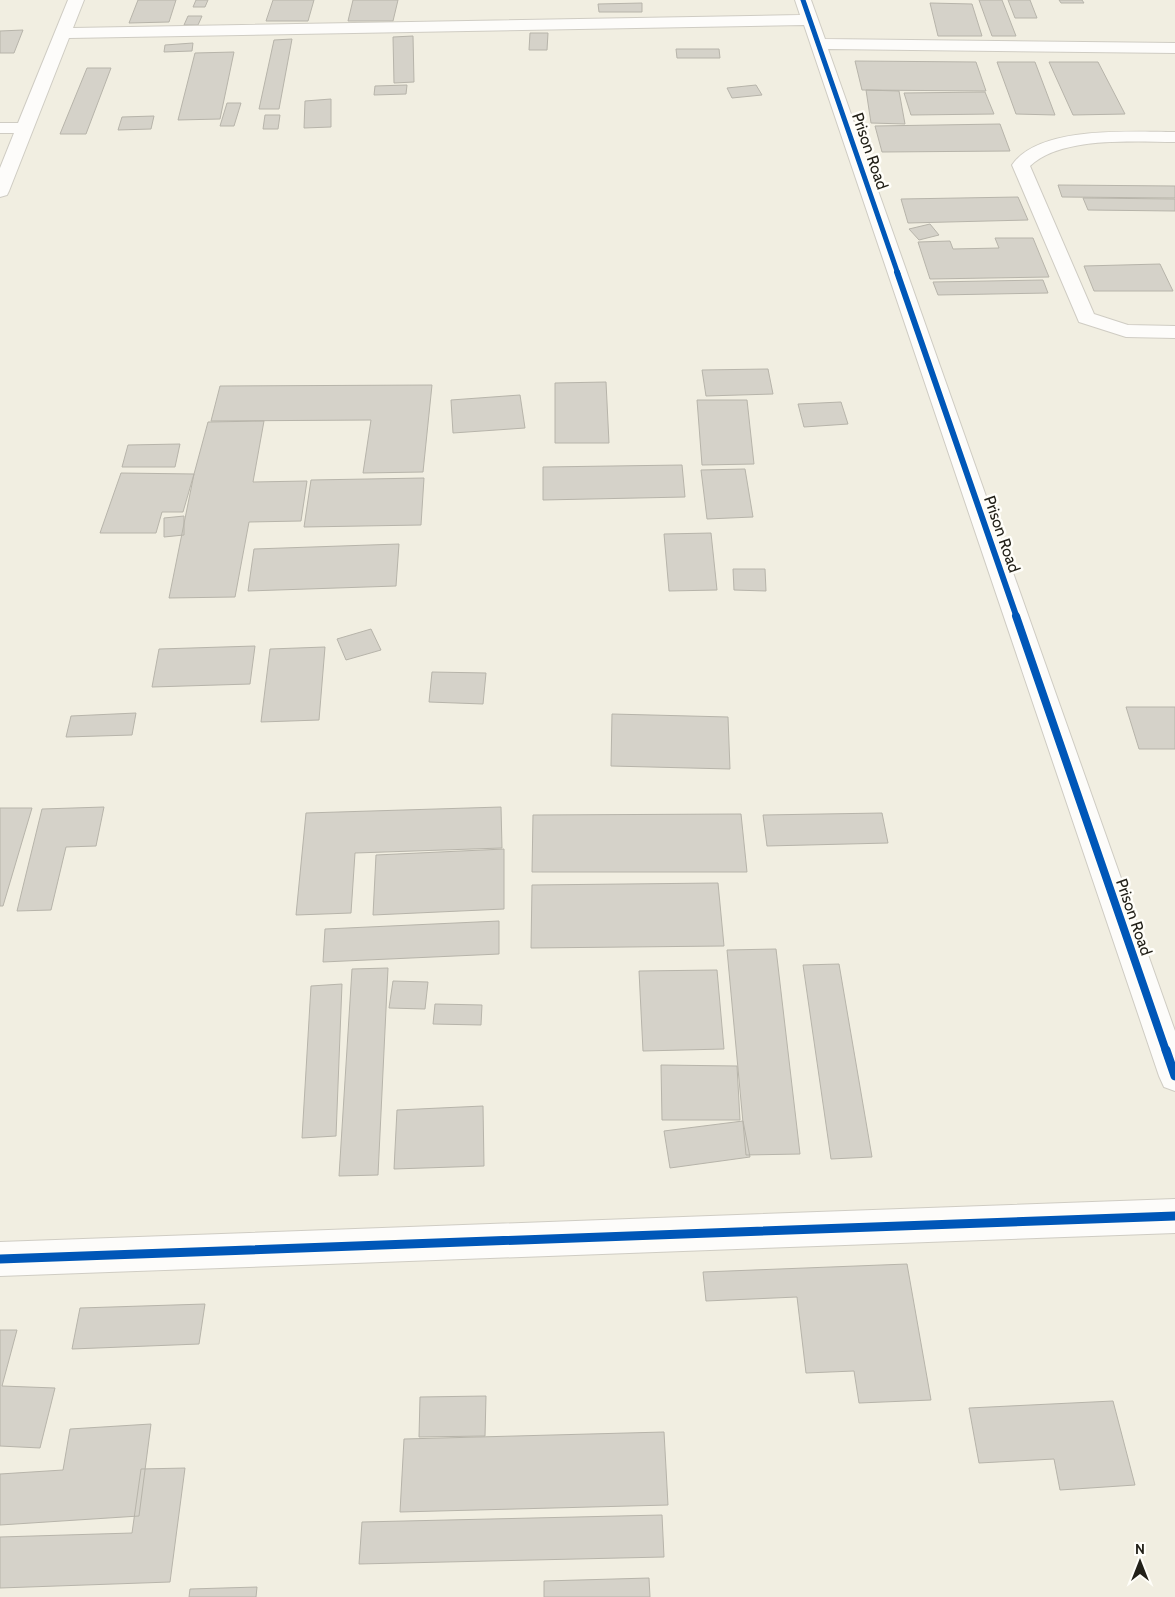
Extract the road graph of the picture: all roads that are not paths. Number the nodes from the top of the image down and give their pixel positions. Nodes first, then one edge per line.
1 (76, 0) edge
2 (806, 10) edge
3 (63, 33) junction
4 (819, 44) junction
5 (1175, 48) edge
6 (0, 128) edge
7 (26, 128) junction
8 (1175, 137) edge
9 (0, 191) edge
10 (1175, 332) edge
11 (1175, 1076) edge
12 (1175, 1216) edge
13 (0, 1259) edge

1 - 3 street
2 - 3 street
2 - 4 street, Prison Road
3 - 7 street
4 - 5 street
4 - 11 street, Prison Road
6 - 7 street
7 - 9 street
8 - 10 street
12 - 13 street

